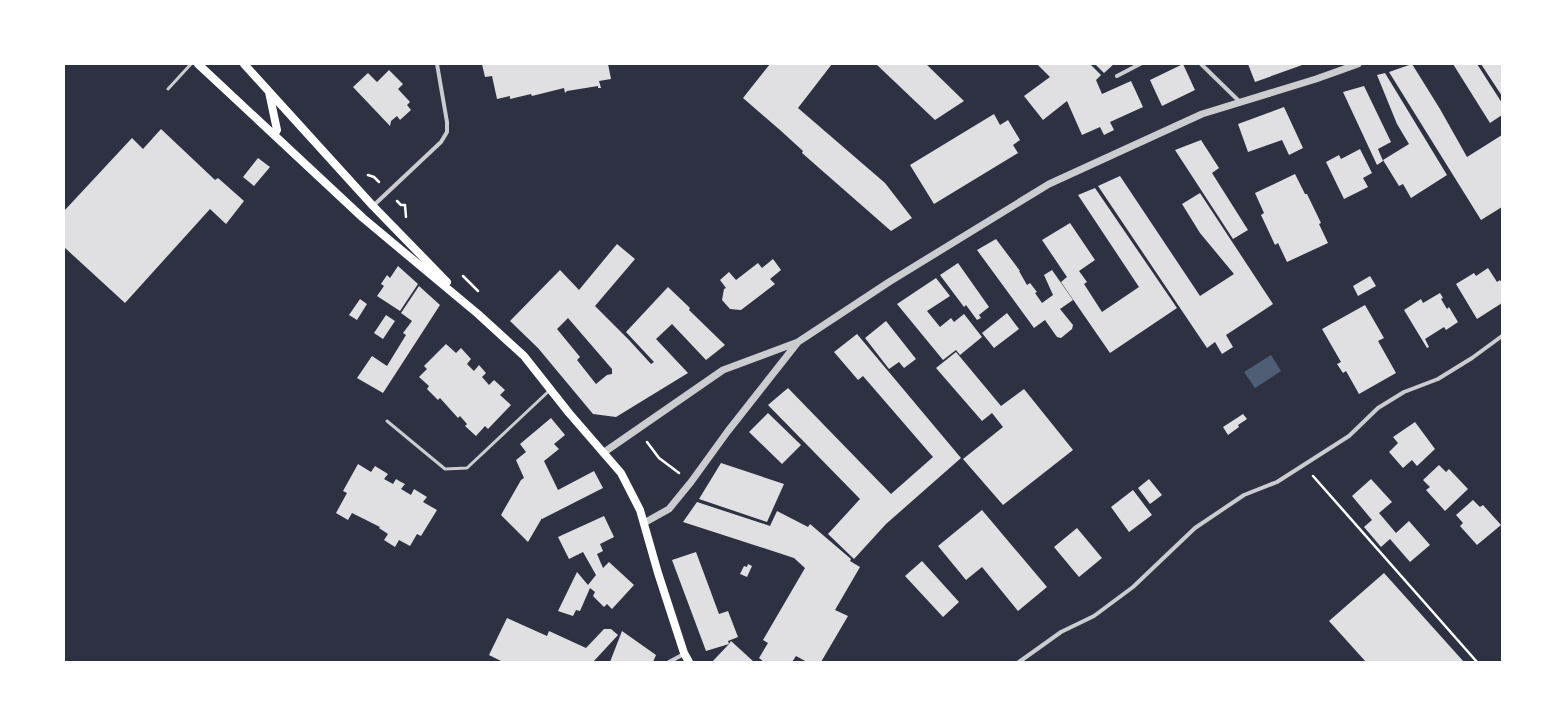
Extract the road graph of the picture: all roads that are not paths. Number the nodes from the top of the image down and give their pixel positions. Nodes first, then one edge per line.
1 (191, 64) edge
2 (198, 64) edge
3 (244, 64) edge
4 (437, 64) edge
5 (1140, 64) edge
6 (1201, 64) edge
7 (1358, 64) edge
8 (1117, 76) dead end
9 (168, 89) dead end
10 (269, 92) junction
11 (1240, 103) junction
12 (274, 135) junction
13 (373, 206) junction
14 (478, 314) junction
15 (1502, 336) edge
16 (798, 342) junction
17 (550, 390) junction
18 (387, 421) dead end
19 (603, 453) junction
20 (644, 523) junction
21 (684, 653) junction
22 (669, 662) edge
23 (689, 662) edge
24 (1019, 662) edge

1 - 9 lane
2 - 12 main road
3 - 10 main road
4 - 13 street
5 - 8 street
6 - 11 street
7 - 11 street
10 - 12 main road
10 - 13 main road
11 - 16 street
12 - 14 main road
13 - 14 main road
14 - 17 main road
15 - 24 street
16 - 19 street
16 - 20 street
17 - 18 lane
17 - 19 main road
19 - 20 main road
20 - 21 main road
21 - 22 street
21 - 23 main road

